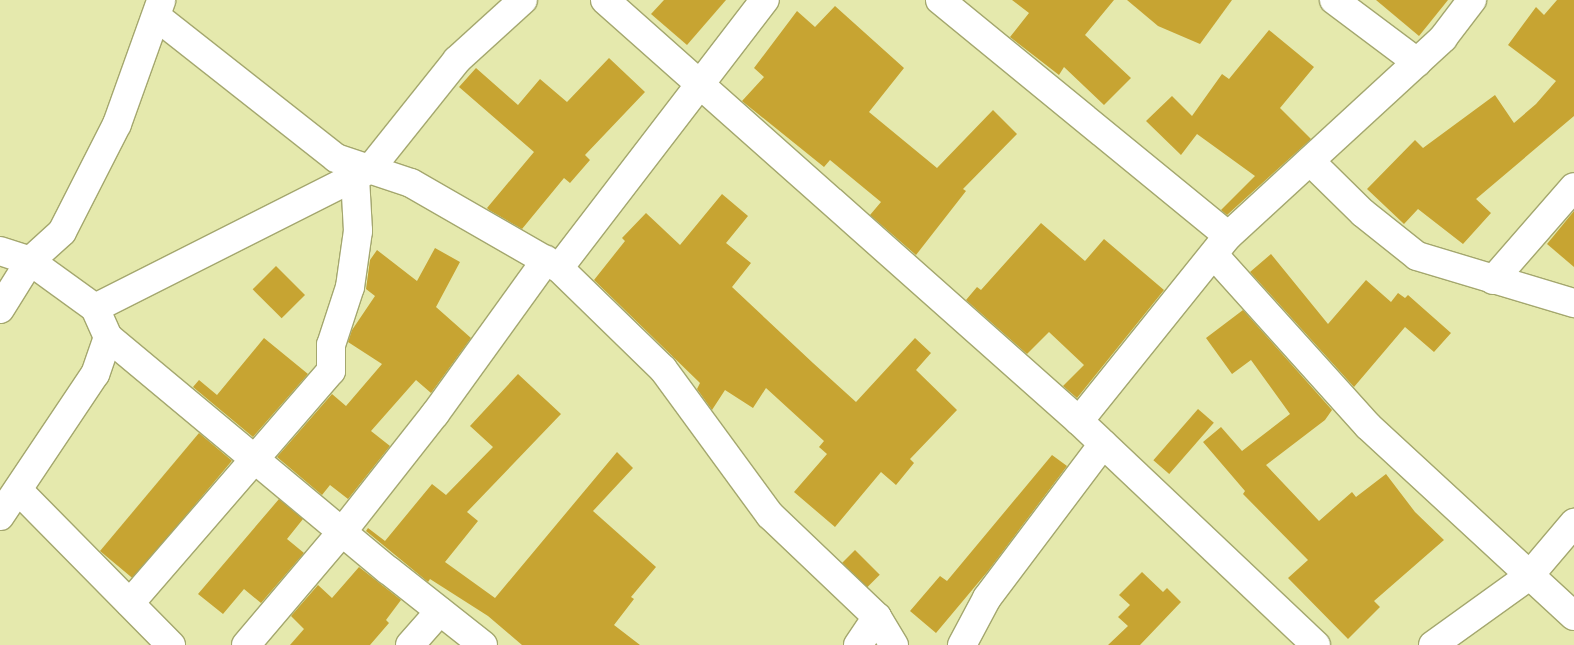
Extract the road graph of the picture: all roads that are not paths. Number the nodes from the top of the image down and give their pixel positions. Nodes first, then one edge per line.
1 (523, 0) edge
2 (605, 0) edge
3 (765, 0) edge
4 (940, 0) edge
5 (1334, 0) edge
6 (1472, 0) edge
7 (159, 9) edge
8 (1417, 62) junction
9 (700, 84) junction
10 (1310, 161) junction
11 (362, 174) junction
12 (1574, 188) edge
13 (1221, 246) junction
14 (0, 251) edge
15 (30, 262) junction
16 (552, 264) junction
17 (1494, 280) junction
18 (1574, 303) edge
19 (95, 308) junction
20 (0, 309) edge
21 (108, 337) junction
22 (1079, 422) junction
23 (1103, 444) junction
24 (256, 460) junction
25 (18, 490) junction
26 (0, 516) edge
27 (1574, 523) edge
28 (342, 532) junction
29 (1529, 576) junction
30 (130, 603) junction
31 (440, 611) junction
32 (1574, 616) edge
33 (877, 617) junction
34 (171, 645) edge
35 (246, 645) edge
36 (410, 645) edge
37 (483, 645) edge
38 (858, 645) edge
39 (894, 645) edge
40 (962, 645) edge
41 (1316, 645) edge
42 (1433, 645) edge

1 - 11 street
2 - 9 street
3 - 9 street
4 - 13 street
5 - 8 street
6 - 8 street
7 - 11 street
7 - 15 street
8 - 10 street
9 - 16 street
9 - 22 street
10 - 13 street
10 - 17 street
11 - 16 street
11 - 19 street
11 - 24 street
12 - 17 street
13 - 22 street
13 - 29 street
14 - 15 street
15 - 19 street
15 - 20 street
16 - 28 street
16 - 33 street
17 - 18 street
19 - 21 street
21 - 24 street
21 - 25 street
22 - 23 street
23 - 40 street
23 - 41 street
24 - 28 street
24 - 30 street
25 - 26 street
25 - 30 street
27 - 29 street
28 - 31 street
28 - 35 street
29 - 32 street
29 - 42 street
30 - 34 street
31 - 36 street
31 - 37 street
33 - 38 street
33 - 39 street

